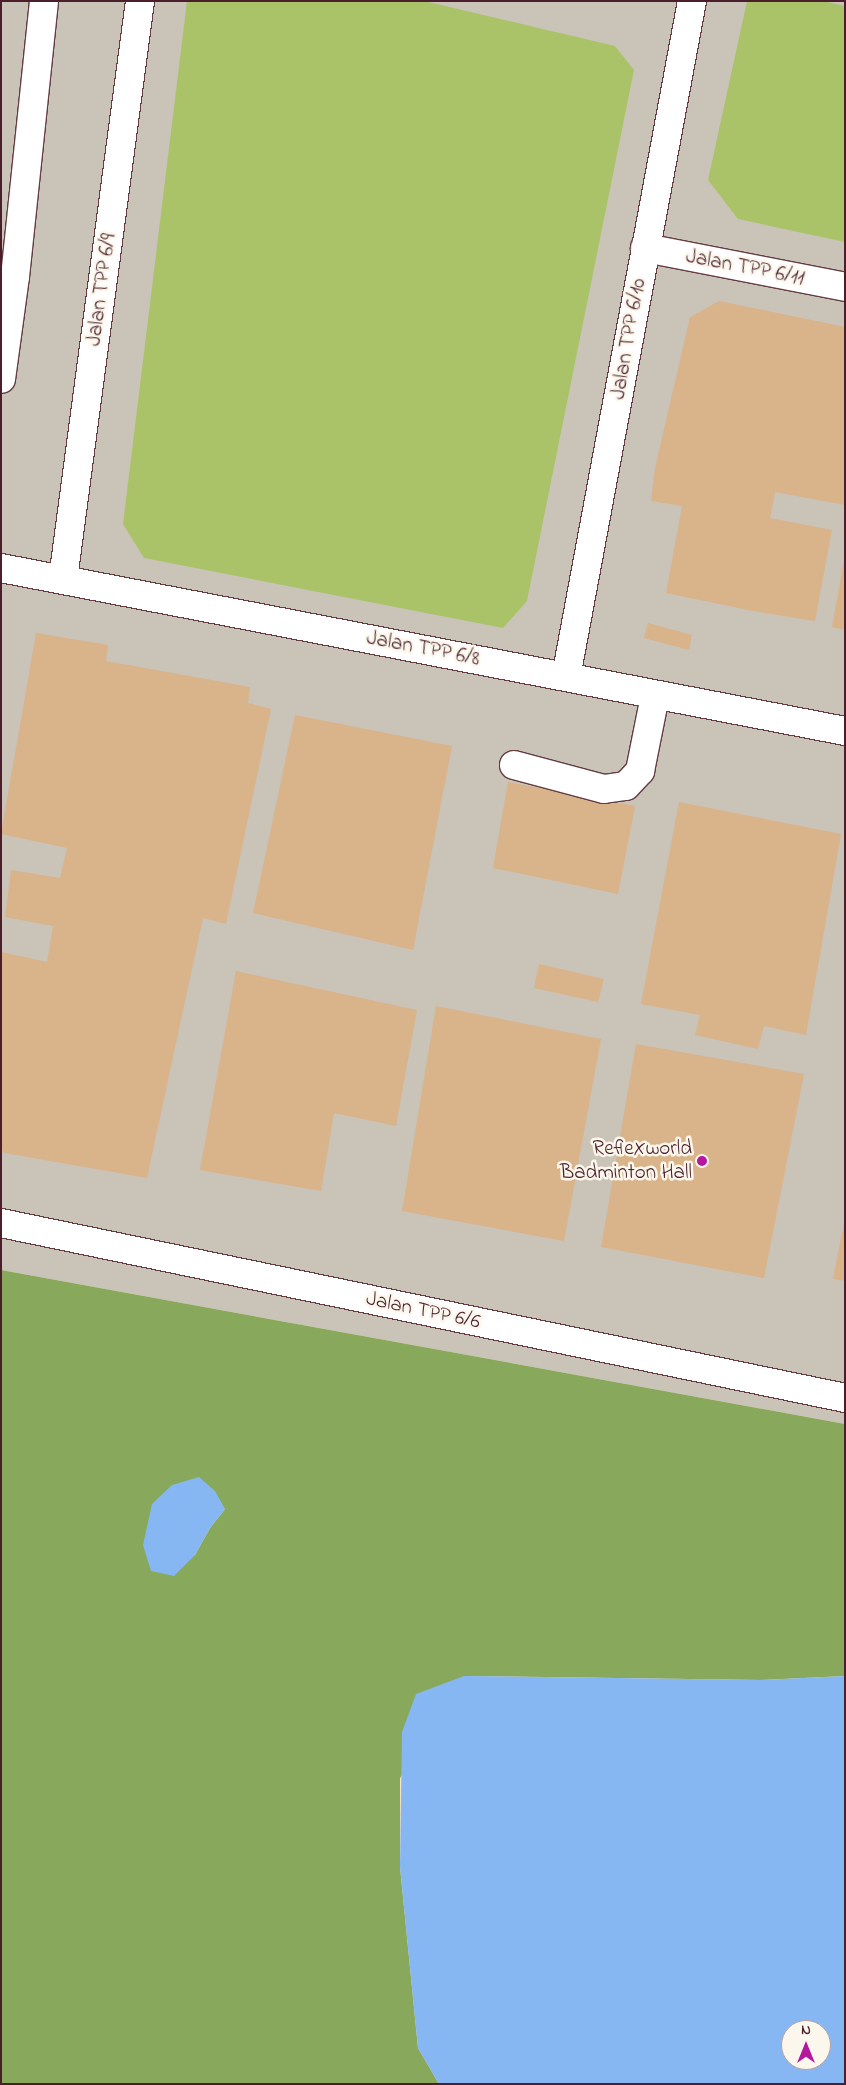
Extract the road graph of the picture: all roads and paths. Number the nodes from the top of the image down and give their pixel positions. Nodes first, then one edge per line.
1 (44, 1) edge
2 (140, 1) edge
3 (692, 1) edge
4 (645, 248) junction
5 (845, 287) edge
6 (1, 379) edge
7 (1, 568) edge
8 (63, 579) junction
9 (566, 677) junction
10 (656, 696) junction
11 (845, 730) edge
12 (514, 765) dead end
13 (1, 1223) edge
14 (845, 1398) edge

1 - 6 street
2 - 8 street, Jalan TPP 6/9
3 - 4 street, Jalan TPP 6/10
4 - 5 street, Jalan TPP 6/11
4 - 9 street, Jalan TPP 6/10
7 - 8 street, Jalan TPP 6/8
8 - 9 street, Jalan TPP 6/8
9 - 10 street, Jalan TPP 6/8
10 - 11 street, Jalan TPP 6/8
10 - 12 street
13 - 14 street, Jalan TPP 6/6

